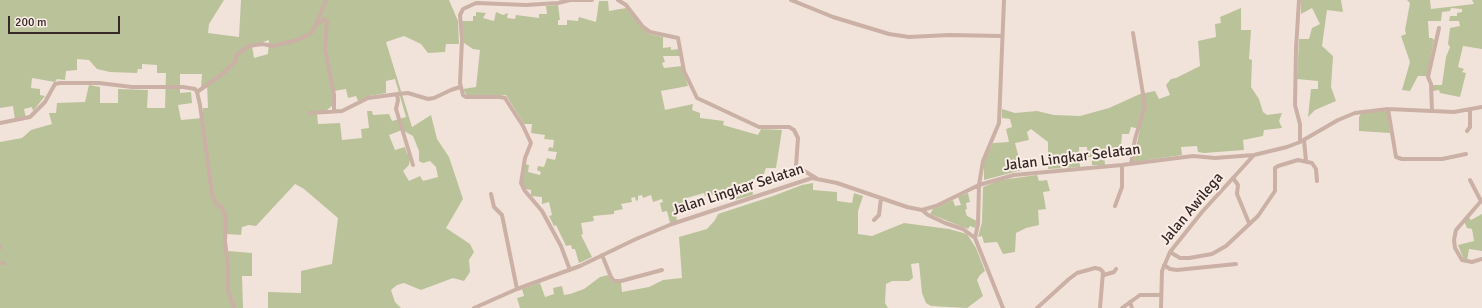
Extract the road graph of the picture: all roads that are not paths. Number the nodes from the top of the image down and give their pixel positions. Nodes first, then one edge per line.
1 (326, 0) edge
2 (570, 0) edge
3 (592, 0) edge
4 (618, 0) edge
5 (791, 0) edge
6 (1004, 0) edge
7 (1299, 0) edge
8 (316, 25) junction
9 (1439, 28) dead end
10 (1133, 33) dead end
11 (1002, 36) junction
12 (460, 87) junction
13 (197, 92) junction
14 (397, 94) junction
15 (1482, 107) edge
16 (1388, 109) junction
17 (1470, 110) junction
18 (334, 111) junction
19 (1432, 111) junction
20 (310, 113) dead end
21 (0, 123) edge
22 (1467, 131) dead end
23 (1302, 141) junction
24 (1466, 154) dead end
25 (1254, 155) junction
26 (1306, 161) junction
27 (1131, 164) junction
28 (413, 165) dead end
29 (1122, 165) junction
30 (817, 178) junction
31 (1233, 178) junction
32 (1470, 180) dead end
33 (1317, 181) dead end
34 (979, 185) junction
35 (491, 194) dead end
36 (881, 198) junction
37 (1481, 200) edge
38 (1115, 206) dead end
39 (922, 210) junction
40 (874, 220) dead end
41 (1249, 224) junction
42 (975, 238) junction
43 (1170, 252) junction
44 (602, 255) junction
45 (1482, 259) edge
46 (1236, 264) dead end
47 (1164, 265) junction
48 (1116, 269) dead end
49 (570, 270) junction
50 (662, 270) dead end
51 (1104, 275) junction
52 (517, 289) junction
53 (1160, 295) junction
54 (1130, 302) junction
55 (234, 308) edge
56 (474, 308) edge
57 (1003, 308) edge
58 (1037, 308) edge
59 (1100, 308) edge
60 (1122, 308) edge
61 (1132, 308) edge
62 (1161, 308) edge

1 - 8 street
2 - 3 street
2 - 12 street
4 - 30 street
5 - 11 street
6 - 11 street
7 - 23 street
8 - 13 street
8 - 18 street
9 - 19 street
10 - 27 street
11 - 34 street
12 - 14 street
12 - 49 street
13 - 21 street
13 - 55 street
14 - 18 street
14 - 28 street
15 - 17 street, Jalan Lingkar Selatan
16 - 19 street, Jalan Lingkar Selatan
16 - 23 street, Jalan Lingkar Selatan
16 - 24 street
17 - 19 street, Jalan Lingkar Selatan
17 - 22 street
18 - 20 street
23 - 25 street, Jalan Lingkar Selatan
23 - 26 street
25 - 27 street, Jalan Lingkar Selatan
25 - 31 street, Jalan Awilega
26 - 33 street
26 - 41 street
27 - 29 street, Jalan Lingkar Selatan
29 - 34 street, Jalan Lingkar Selatan
29 - 38 street
30 - 36 street, Jalan Lingkar Selatan
30 - 44 street, Jalan Lingkar Selatan
31 - 41 street
31 - 43 street, Jalan Awilega
32 - 37 street
34 - 39 street, Jalan Lingkar Selatan
34 - 42 street
35 - 52 street
36 - 39 street, Jalan Lingkar Selatan
36 - 40 street
37 - 45 street
39 - 42 street
41 - 43 street
42 - 57 street
43 - 47 street, Jalan Awilega
44 - 49 street, Jalan Lingkar Selatan
44 - 50 street
46 - 47 street
47 - 53 street, Jalan Awilega
48 - 51 street
49 - 52 street, Jalan Lingkar Selatan
51 - 58 street
51 - 59 street
52 - 56 street, Jalan Lingkar Selatan
53 - 54 street
53 - 62 street, Jalan Awilega
54 - 60 street
54 - 61 street

